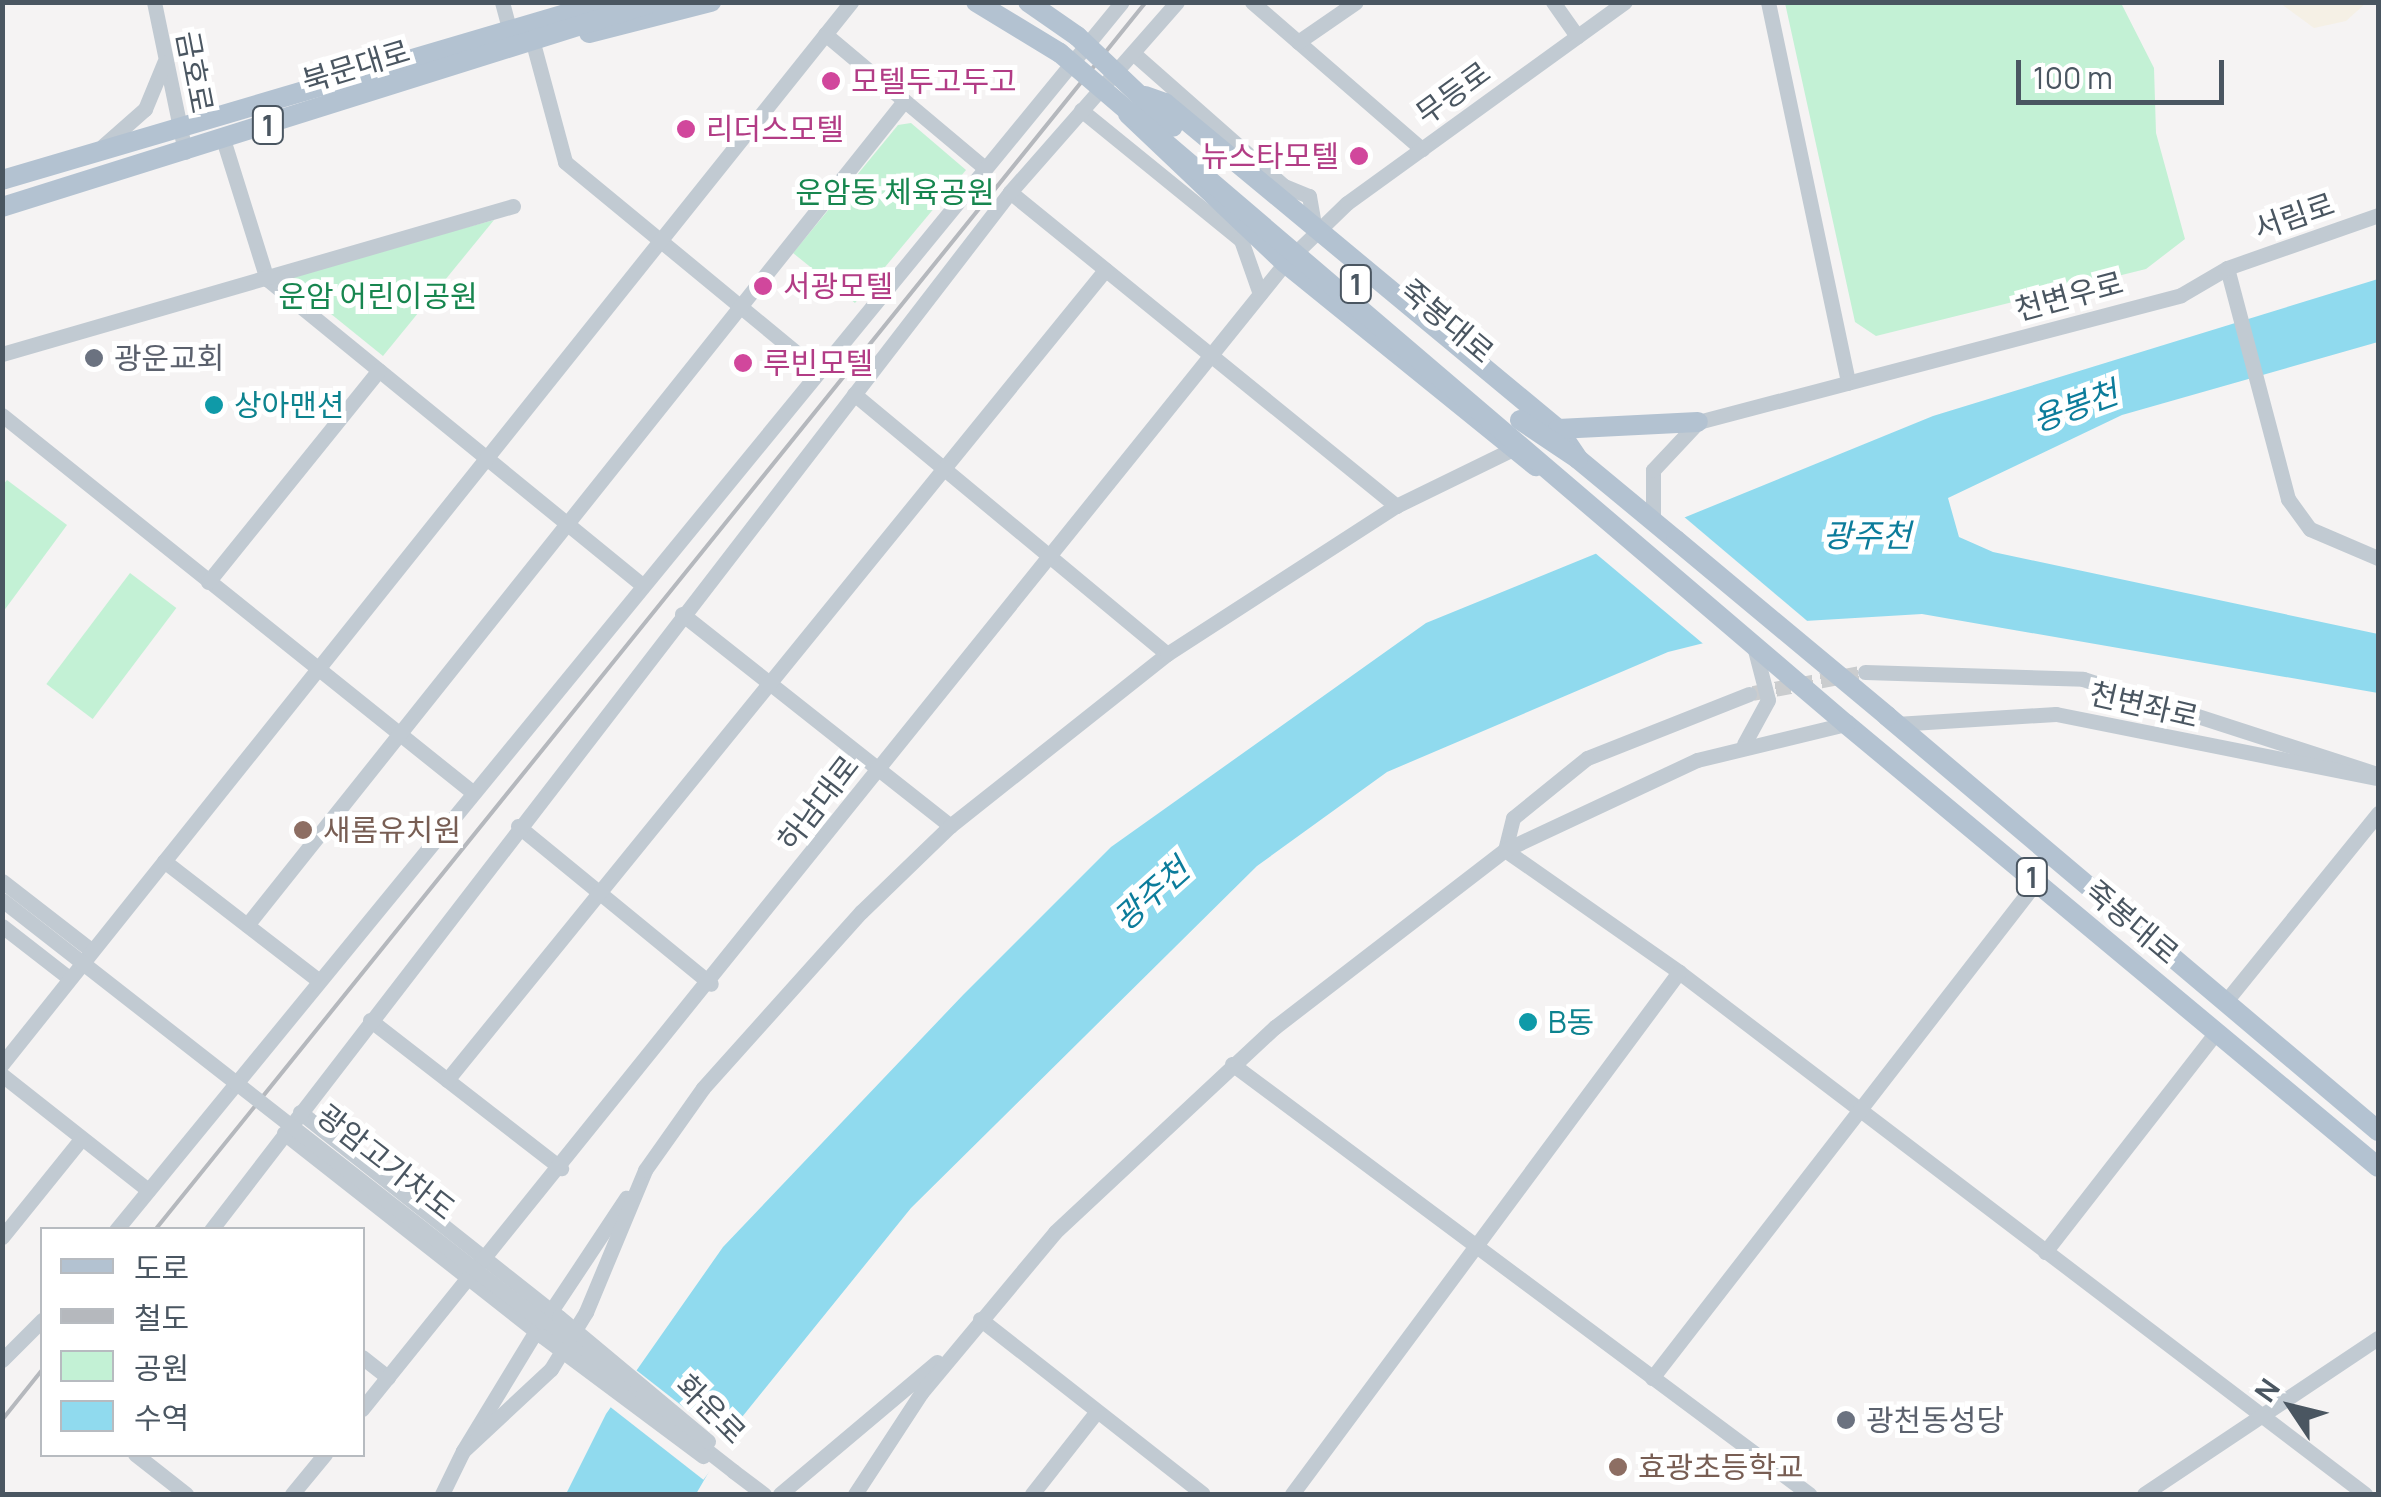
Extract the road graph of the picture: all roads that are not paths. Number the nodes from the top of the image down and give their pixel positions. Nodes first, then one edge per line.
1 (154, 2) edge
2 (502, 2) edge
3 (568, 2) edge
4 (654, 2) edge
5 (711, 2) edge
6 (852, 2) edge
7 (976, 2) edge
8 (1006, 2) edge
9 (1028, 2) edge
10 (1048, 2) edge
11 (1122, 2) edge
12 (1177, 2) edge
13 (1252, 2) edge
14 (1356, 2) edge
15 (1553, 2) edge
16 (1625, 2) edge
17 (1768, 2) edge
18 (609, 9) edge
19 (509, 28) junction
20 (825, 34) junction
21 (1077, 36) junction
22 (1578, 36) junction
23 (1298, 42) junction
24 (533, 43) junction
25 (1060, 53) junction
26 (1133, 53) junction
27 (164, 63) junction
28 (1145, 96) junction
29 (904, 101) junction
30 (1081, 110) junction
31 (1128, 114) junction
32 (178, 128) junction
33 (223, 139) junction
34 (1422, 149) junction
35 (96, 152) junction
36 (184, 152) junction
37 (981, 164) junction
38 (2, 180) edge
39 (1010, 192) junction
40 (513, 206) dead end
41 (2, 207) edge
42 (2378, 215) edge
43 (1315, 230) junction
44 (657, 237) junction
45 (1285, 263) junction
46 (2227, 268) junction
47 (1104, 270) junction
48 (267, 278) junction
49 (1260, 294) junction
50 (742, 307) junction
51 (2, 354) edge
52 (1212, 356) junction
53 (379, 370) junction
54 (816, 370) junction
55 (1848, 382) junction
56 (854, 394) junction
57 (2, 415) edge
58 (1698, 422) junction
59 (1558, 429) junction
60 (1509, 451) junction
61 (485, 456) junction
62 (1578, 459) junction
63 (940, 469) junction
64 (1542, 469) junction
65 (1396, 506) junction
66 (1654, 521) junction
67 (568, 524) junction
68 (2378, 558) edge
69 (1048, 559) junction
70 (208, 582) junction
71 (640, 583) junction
72 (682, 614) junction
73 (1755, 650) junction
74 (1166, 654) junction
75 (314, 668) junction
76 (1865, 672) tunnel mouth
77 (766, 681) junction
78 (1749, 694) tunnel mouth
79 (1892, 720) junction
80 (1846, 724) junction
81 (398, 732) junction
82 (1741, 746) junction
83 (878, 772) junction
84 (2378, 776) edge
85 (471, 791) junction
86 (2378, 813) edge
87 (518, 826) junction
88 (950, 826) junction
89 (1504, 850) junction
90 (164, 862) junction
91 (2, 881) edge
92 (2037, 881) junction
93 (598, 891) junction
94 (2, 900) edge
95 (247, 925) junction
96 (2, 926) edge
97 (91, 950) junction
98 (1679, 972) junction
99 (70, 978) junction
100 (318, 980) junction
101 (711, 984) junction
102 (2226, 1000) junction
103 (370, 1020) junction
104 (2216, 1032) junction
105 (2, 1064) edge
106 (1232, 1064) junction
107 (2, 1076) edge
108 (447, 1080) junction
109 (1856, 1111) junction
110 (300, 1112) junction
111 (2378, 1131) edge
112 (284, 1133) junction
113 (82, 1139) junction
114 (2378, 1167) edge
115 (561, 1168) junction
116 (644, 1170) junction
117 (148, 1190) junction
118 (118, 1227) edge
119 (212, 1227) edge
120 (2, 1237) edge
121 (1473, 1247) junction
122 (2045, 1252) junction
123 (486, 1260) junction
124 (470, 1279) junction
125 (555, 1314) junction
126 (980, 1319) junction
127 (40, 1322) edge
128 (539, 1333) junction
129 (2378, 1338) edge
130 (952, 1352) junction
131 (365, 1358) edge
132 (5, 1362) edge
133 (388, 1377) junction
134 (1652, 1378) junction
135 (365, 1405) edge
136 (1094, 1415) junction
137 (2266, 1415) junction
138 (463, 1451) junction
139 (144, 1457) edge
140 (323, 1457) edge
141 (734, 1471) junction
142 (186, 1494) edge
143 (292, 1494) edge
144 (442, 1494) edge
145 (764, 1494) edge
146 (780, 1494) edge
147 (855, 1494) edge
148 (1032, 1494) edge
149 (1201, 1494) edge
150 (1292, 1494) edge
151 (1810, 1494) edge
152 (2144, 1494) edge
153 (2365, 1494) edge

1 - 27 street, 금호로
2 - 19 street
3 - 19 main road
4 - 18 main road, 1
5 - 24 main road
6 - 20 street
7 - 25 main road
8 - 25 main road, 1
9 - 21 main road, 1
10 - 21 main road
11 - 37 street
12 - 26 street
13 - 23 street
14 - 23 street
15 - 22 street
16 - 22 street, 무등로
17 - 55 street
18 - 19 main road, 북문대로 / 1
18 - 24 main road, 북문대로 / 1
19 - 32 main road, 북문대로 / 1
20 - 29 street
20 - 44 street
21 - 28 main road, 1, bridge
22 - 34 street, 무등로
23 - 34 street
24 - 33 main road, 북문대로 / 1
24 - 44 street
25 - 31 main road, 1, bridge
26 - 30 street
26 - 43 street
27 - 32 street, 금호로
27 - 35 street
28 - 43 main road, bridge
28 - 62 main road, 죽봉대로 / 1, bridge
29 - 37 street
29 - 50 street
30 - 39 street
30 - 49 street
31 - 45 main road, bridge
31 - 64 main road, 죽봉대로 / 1, bridge
32 - 35 main road, 북문대로 / 1
32 - 36 street, 금호로
33 - 36 main road, 북문대로 / 1
33 - 48 street
34 - 43 street, 무등로
35 - 38 main road, 북문대로 / 1
36 - 41 main road, 북문대로 / 1
37 - 54 street
39 - 47 street
39 - 56 street
40 - 48 street
42 - 46 street, 서림로
43 - 45 street, 하남대로
43 - 59 main road
44 - 50 street
44 - 61 street
45 - 49 street, 하남대로
45 - 60 main road
46 - 55 street, 천변우로
46 - 68 street
47 - 52 street
47 - 63 street
48 - 51 street
48 - 53 street
49 - 52 street, 하남대로
50 - 54 street
50 - 67 street
52 - 65 street
52 - 69 street, 하남대로
53 - 61 street
53 - 70 street
54 - 71 street
55 - 58 street, 천변우로
56 - 63 street
56 - 72 street
57 - 70 street
58 - 59 main road
58 - 66 street
59 - 62 main road
60 - 64 main road
60 - 65 street
61 - 67 street
61 - 75 street
62 - 66 main road, 죽봉대로 / 1
63 - 69 street
63 - 77 street
64 - 73 main road, 1, bridge
65 - 74 street
66 - 79 main road, 죽봉대로 / 1, bridge
67 - 71 street
67 - 81 street
69 - 74 street
69 - 83 street, 하남대로
70 - 75 street
71 - 85 street
72 - 77 street
72 - 87 street
73 - 80 main road, 1, bridge
73 - 82 street
74 - 88 street
75 - 81 street
75 - 90 street
76 - 84 street
77 - 83 street
77 - 93 street
78 - 89 street
79 - 84 street, 천변좌로
79 - 102 main road, 죽봉대로 / 1
80 - 82 street
80 - 92 main road, 죽봉대로 / 1
81 - 85 street
81 - 95 street
82 - 89 street
83 - 88 street
83 - 101 street, 하남대로
85 - 100 street
86 - 102 street
87 - 93 street
87 - 103 street
88 - 116 street
89 - 98 street
89 - 106 street
90 - 95 street
90 - 97 street
91 - 97 street
92 - 104 main road, 죽봉대로 / 1
92 - 109 street
93 - 101 street
93 - 108 street
94 - 141 street, 광암고가차도, bridge
95 - 100 street
96 - 99 street
97 - 99 street
98 - 109 street
98 - 121 street
99 - 105 street
100 - 117 street
101 - 115 street, 하남대로
102 - 111 main road, 죽봉대로 / 1
103 - 108 street
103 - 110 street
104 - 114 main road, 죽봉대로 / 1
104 - 122 street
106 - 121 street
106 - 126 street
107 - 113 street
108 - 115 street
109 - 122 street
109 - 134 street
110 - 112 street
110 - 123 street, 화운로
112 - 119 street
112 - 124 street, 화운로
113 - 117 street
113 - 120 street
115 - 123 street, 하남대로
116 - 125 street
116 - 138 street
117 - 118 street
121 - 134 street
121 - 150 street
122 - 137 street
123 - 124 street, 하남대로
123 - 125 street, 화운로
124 - 128 street, 화운로
124 - 133 street, 하남대로
125 - 141 street, 화운로, bridge
126 - 130 street
126 - 136 street
127 - 132 street
128 - 138 street
128 - 141 street, 화운로, bridge
129 - 137 street
130 - 146 street
130 - 147 street
131 - 133 street
133 - 135 street, 하남대로
134 - 151 street
136 - 148 street
136 - 149 street
137 - 152 street
137 - 153 street
138 - 144 street
139 - 142 street
140 - 143 street
141 - 145 street

